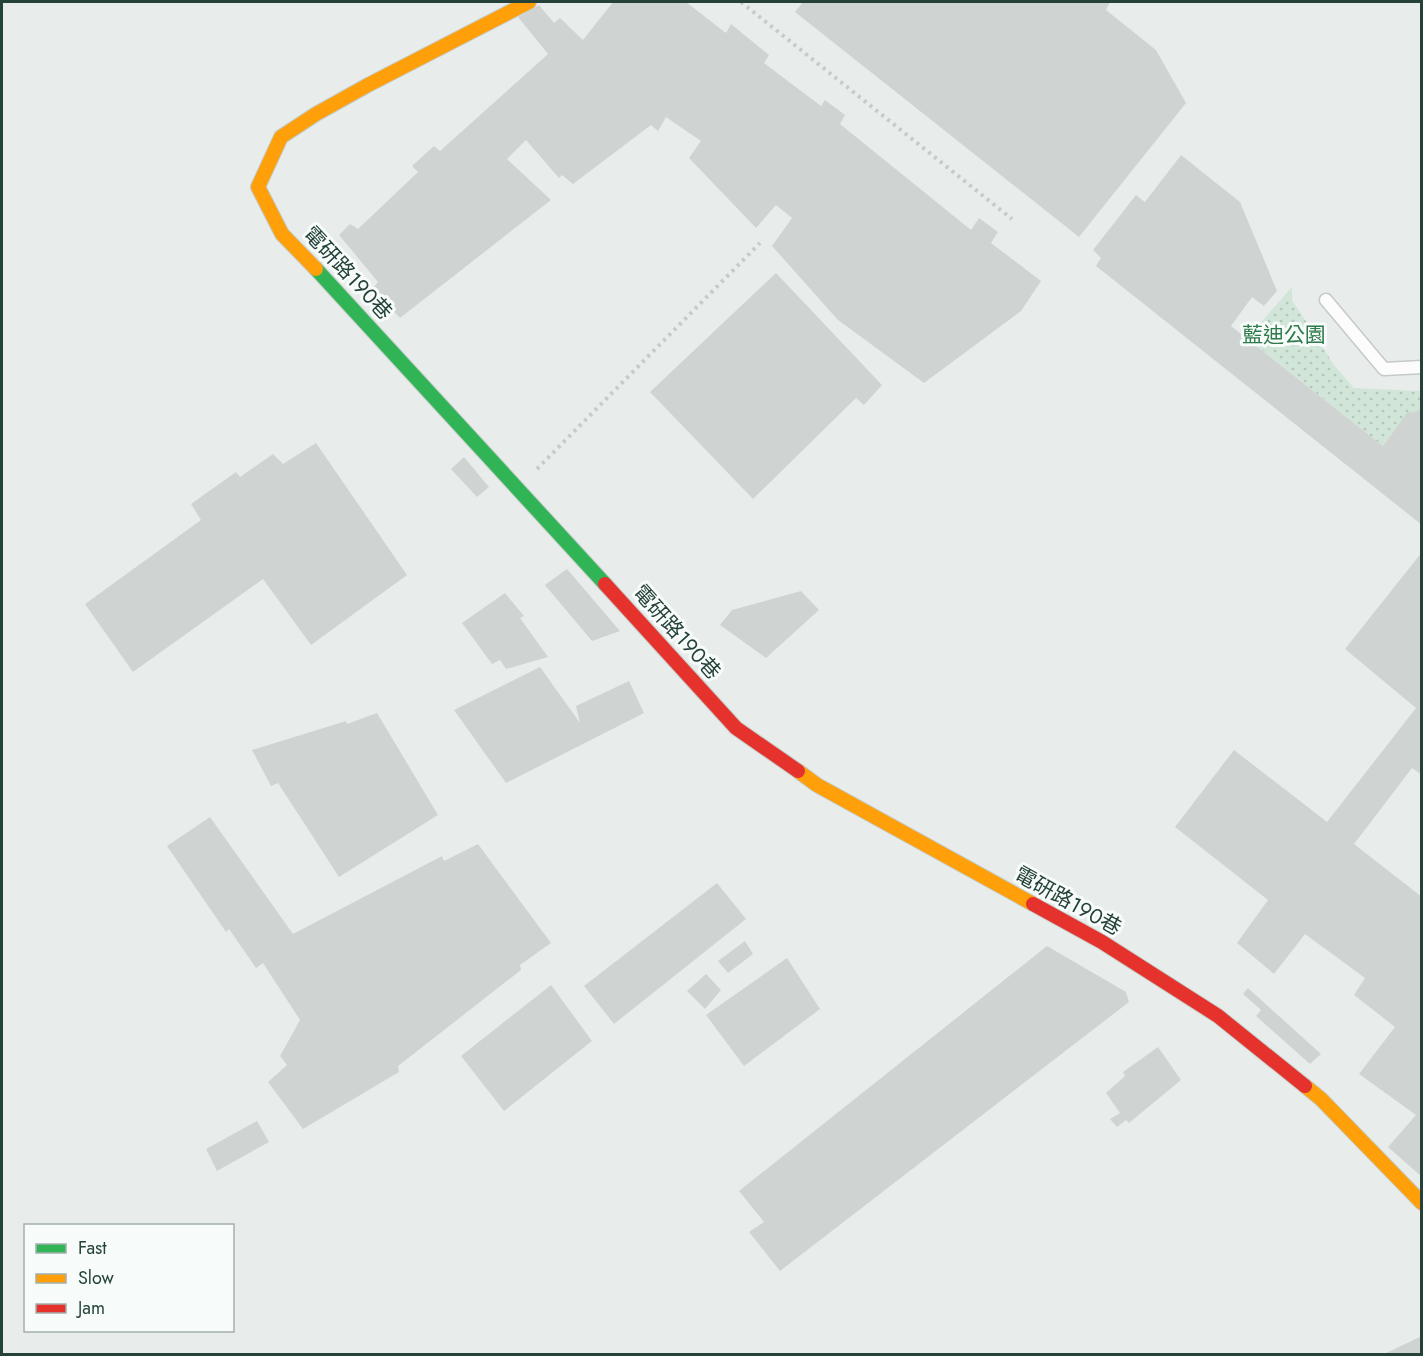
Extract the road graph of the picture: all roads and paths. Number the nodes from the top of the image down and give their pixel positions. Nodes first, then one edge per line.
1 (529, 2) edge
2 (741, 2) edge
3 (1012, 219) dead end
4 (760, 243) dead end
5 (1326, 300) dead end
6 (1422, 368) edge
7 (517, 488) junction
8 (1422, 1203) edge

1 - 7 street, 電研路190巷
2 - 3 path
4 - 7 path
5 - 6 lane
7 - 8 street, 電研路190巷

